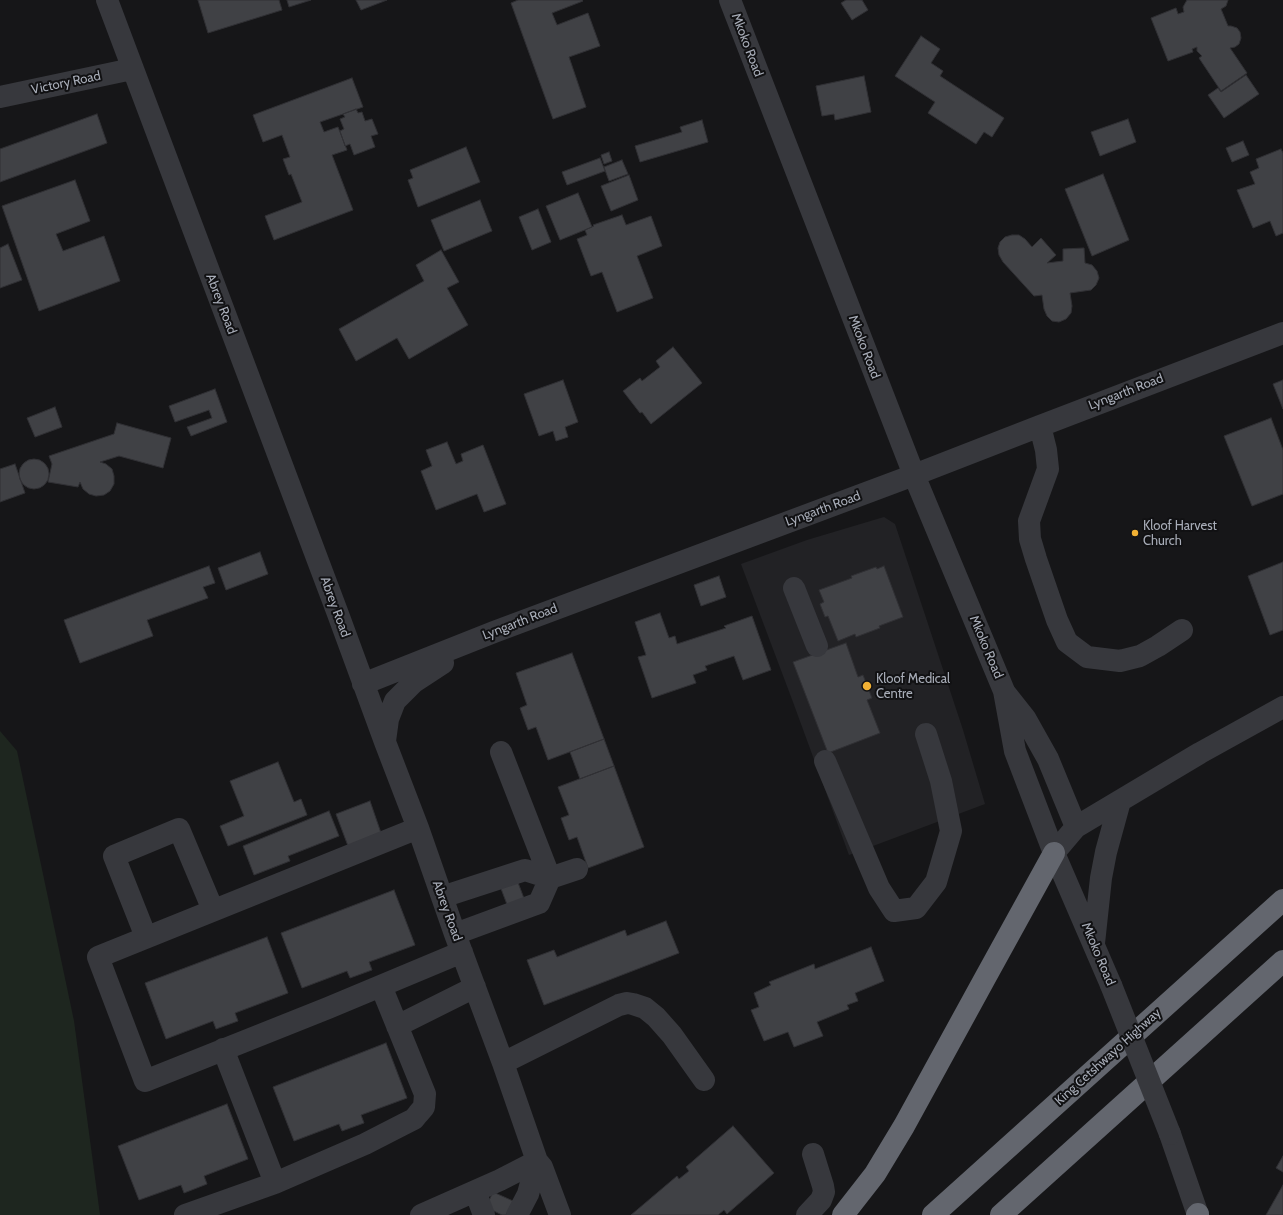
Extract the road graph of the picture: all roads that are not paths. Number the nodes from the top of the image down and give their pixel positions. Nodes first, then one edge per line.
1 (107, 0) edge
2 (730, 0) edge
3 (132, 68) junction
4 (0, 97) edge
5 (1283, 333) edge
6 (1040, 426) junction
7 (914, 476) junction
8 (794, 588) dead end
9 (1182, 630) dead end
10 (494, 632) junction
11 (817, 646) dead end
12 (363, 684) junction
13 (1004, 691) junction
14 (1283, 707) edge
15 (926, 734) dead end
16 (385, 742) junction
17 (501, 752) dead end
18 (826, 761) dead end
19 (1120, 801) junction
20 (1076, 827) junction
21 (418, 828) junction
22 (1054, 853) junction
23 (577, 869) dead end
24 (550, 878) junction
25 (442, 897) junction
26 (1283, 900) edge
27 (213, 910) junction
28 (146, 937) junction
29 (459, 943) junction
30 (1094, 943) junction
31 (1283, 961) edge
32 (381, 986) junction
33 (475, 988) junction
34 (397, 1026) junction
35 (224, 1049) junction
36 (503, 1063) junction
37 (704, 1080) dead end
38 (813, 1154) dead end
39 (537, 1161) junction
40 (274, 1183) junction
41 (475, 1191) junction
42 (185, 1215) edge
43 (421, 1215) edge
44 (484, 1215) edge
45 (517, 1215) edge
46 (560, 1215) edge
47 (807, 1215) edge
48 (843, 1215) edge
49 (933, 1215) edge
50 (1001, 1215) edge
51 (1197, 1215) edge

1 - 3 street, Abrey Road
2 - 7 street, Mkoko Road
3 - 4 street, Victory Road
3 - 12 street, Abrey Road
5 - 6 street, Lyngarth Road
6 - 7 street, Lyngarth Road
6 - 9 street
7 - 10 street, Lyngarth Road
7 - 13 street, Mkoko Road
8 - 11 street
10 - 12 street, Lyngarth Road
10 - 16 street
12 - 16 street, Abrey Road
13 - 20 street, Mkoko Road
13 - 22 street, Mkoko Road
14 - 19 street
15 - 18 street
16 - 21 street, Abrey Road
17 - 24 street
19 - 20 street
19 - 30 street
20 - 22 street
21 - 25 street, Abrey Road
21 - 27 street
22 - 30 street, Mkoko Road
22 - 48 highway
23 - 24 street
24 - 25 street
24 - 29 street
25 - 29 street, Abrey Road
26 - 49 highway, King Cetshwayo Highway
27 - 28 street
27 - 28 street
28 - 35 street
29 - 32 street
29 - 33 street, Abrey Road
30 - 51 street, Mkoko Road, bridge
31 - 50 highway
32 - 34 street
32 - 35 street
33 - 34 street
33 - 36 street, Abrey Road
34 - 40 street
35 - 40 street
36 - 37 street
36 - 39 street, Abrey Road
38 - 47 street
39 - 41 street
39 - 45 street
39 - 46 street, Abrey Road
40 - 42 street
41 - 43 street
41 - 44 street

